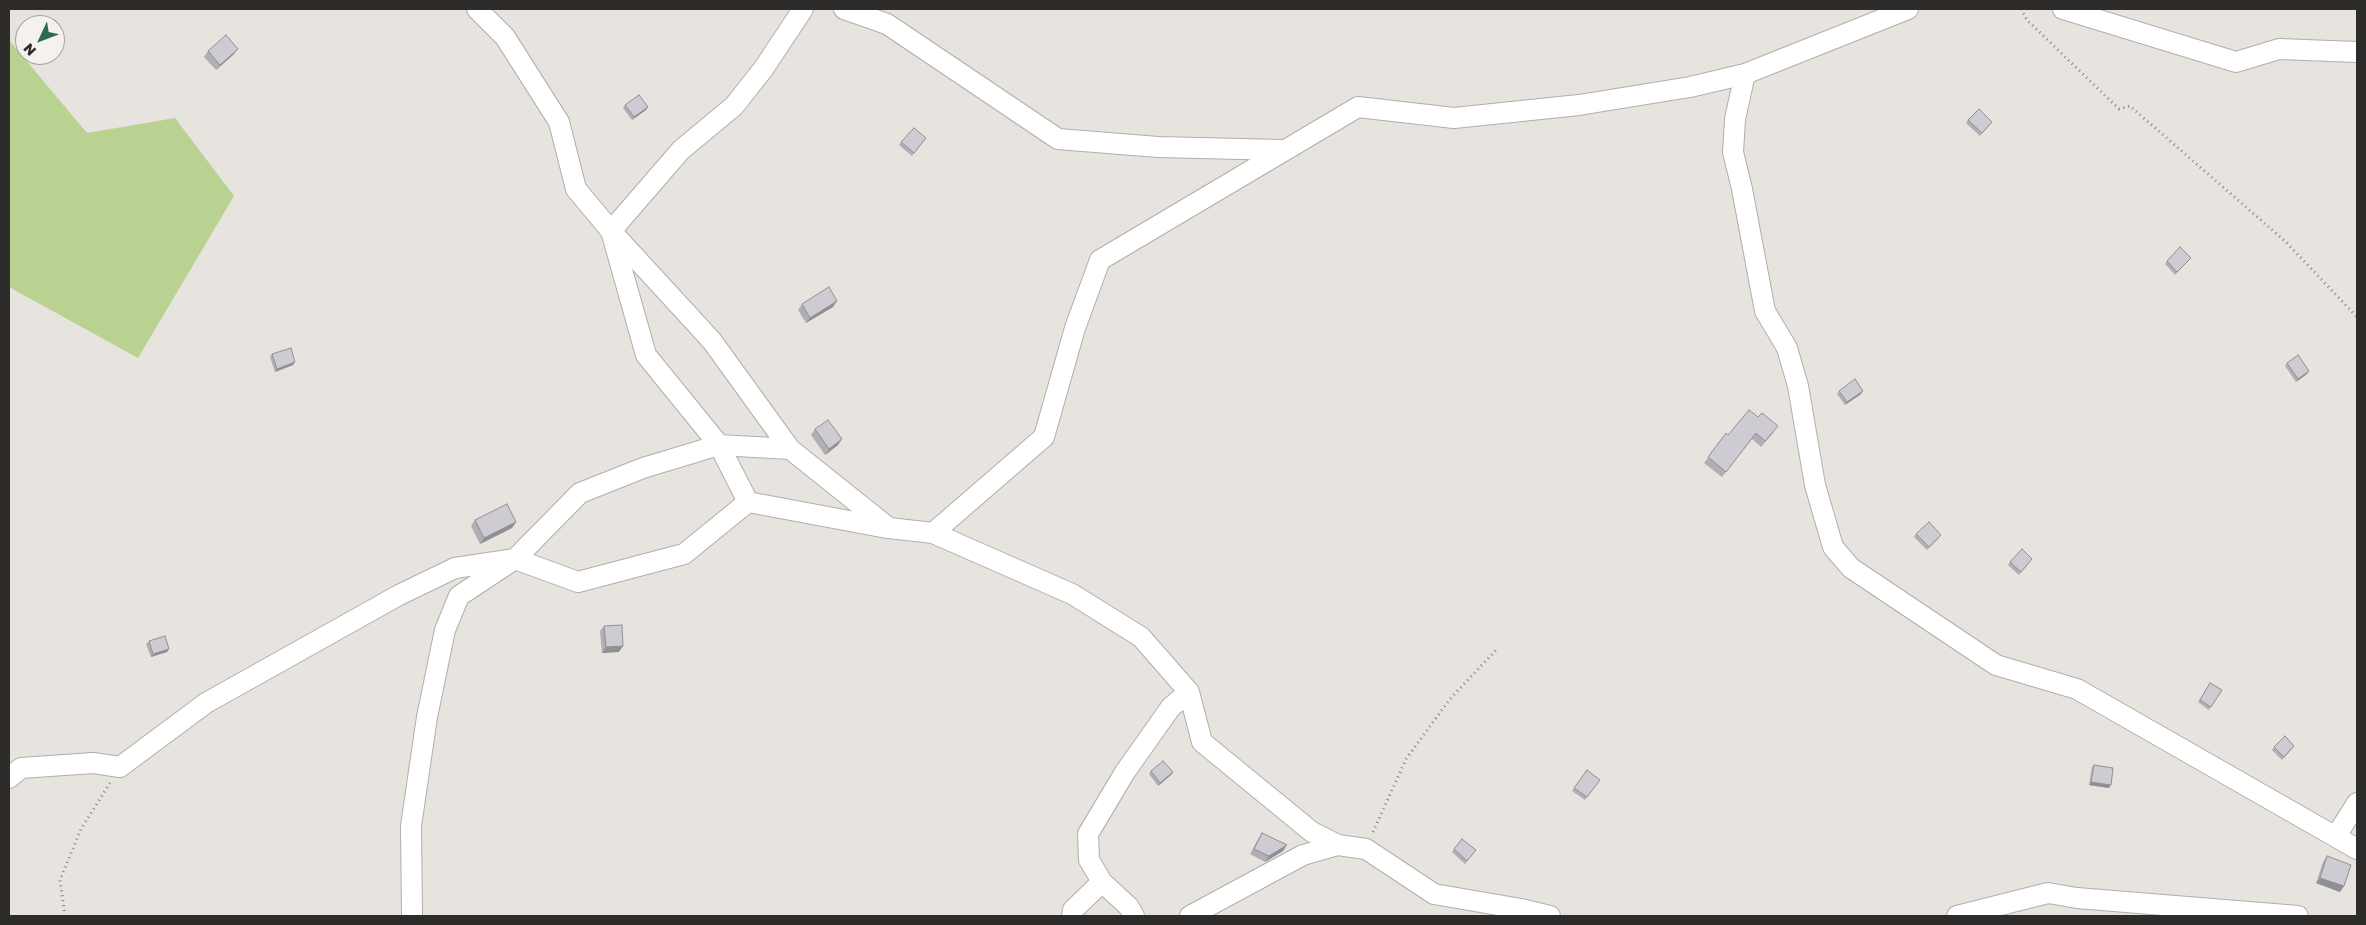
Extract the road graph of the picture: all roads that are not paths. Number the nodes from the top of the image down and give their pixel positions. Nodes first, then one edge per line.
1 (477, 9) edge
2 (803, 9) edge
3 (844, 9) edge
4 (1908, 9) edge
5 (2063, 9) edge
6 (2357, 52) edge
7 (1745, 74) junction
8 (1282, 150) junction
9 (611, 231) junction
10 (719, 445) junction
11 (790, 449) junction
12 (748, 502) junction
13 (889, 528) junction
14 (933, 533) junction
15 (515, 559) junction
16 (1189, 692) junction
17 (9, 778) edge
18 (2357, 803) edge
19 (2336, 836) junction
20 (1338, 845) junction
21 (2357, 849) edge
22 (1102, 882) junction
23 (412, 916) edge
24 (1072, 916) edge
25 (1134, 916) edge
26 (1190, 916) edge
27 (1550, 916) edge
28 (1957, 916) edge
29 (2298, 916) edge

1 - 9 street
2 - 9 street
3 - 8 street
4 - 7 street
5 - 6 street
7 - 8 street
7 - 19 street
8 - 14 street
9 - 10 street
9 - 11 street
10 - 11 street
10 - 12 street
10 - 15 street
11 - 13 street
12 - 13 street
12 - 15 street
13 - 14 street
14 - 16 street
15 - 17 street
15 - 23 street
16 - 20 street
16 - 22 street
18 - 19 street
19 - 21 street
20 - 26 street
20 - 27 street
22 - 24 street
22 - 25 street
28 - 29 street

